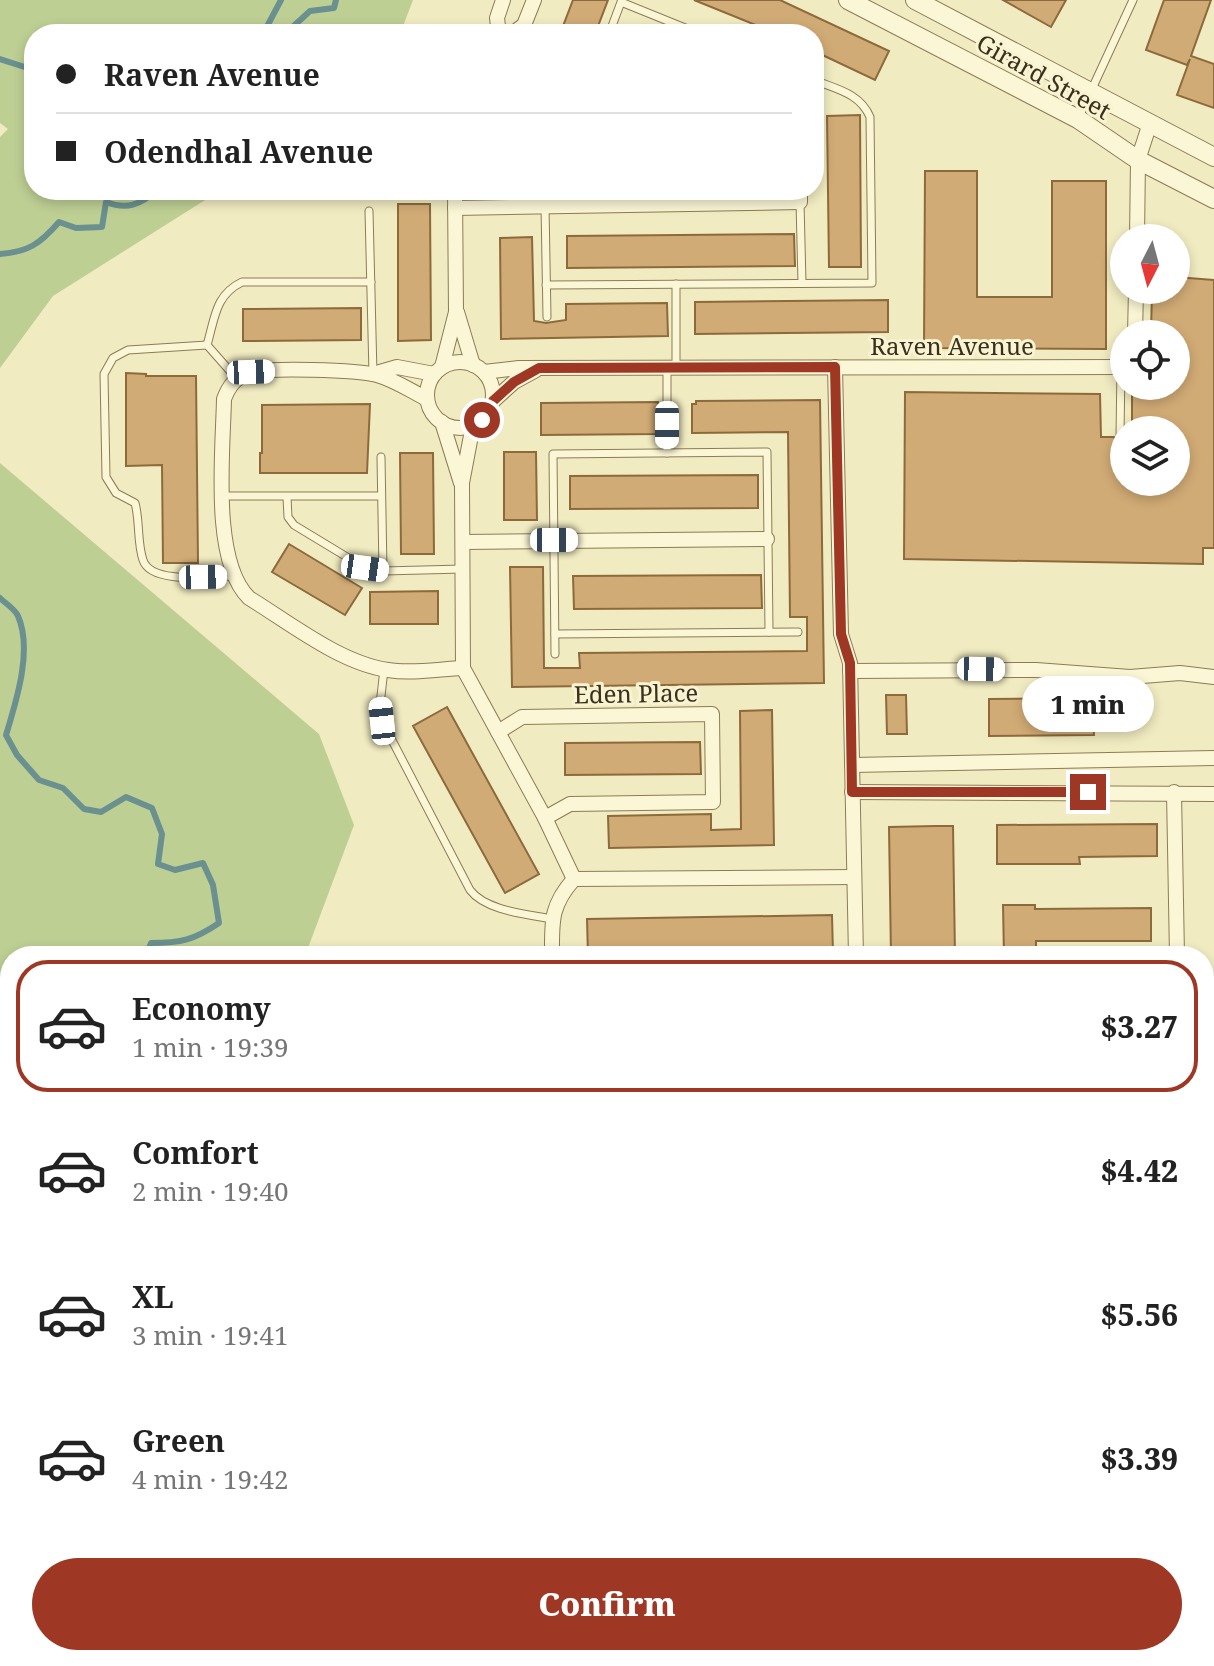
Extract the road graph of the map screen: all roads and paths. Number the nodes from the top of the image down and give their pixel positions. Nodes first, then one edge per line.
1 (503, 0) edge
2 (534, 0) edge
3 (848, 0) edge
4 (915, 0) edge
5 (1133, 0) edge
6 (621, 1) edge
7 (498, 24) edge
8 (524, 24) edge
9 (613, 24) edge
10 (676, 24) edge
11 (824, 84) edge
12 (1091, 91) junction
13 (1078, 119) junction
14 (1150, 123) junction
15 (1214, 157) edge
16 (1138, 160) junction
17 (1214, 199) edge
18 (455, 200) edge
19 (547, 200) edge
20 (610, 200) edge
21 (800, 200) edge
22 (545, 206) junction
23 (455, 208) junction
24 (369, 211) dead end
25 (1137, 224) edge
26 (371, 282) junction
27 (802, 283) junction
28 (676, 284) junction
29 (546, 285) junction
30 (456, 312) junction
31 (547, 317) dead end
32 (207, 345) junction
33 (835, 367) junction
34 (1110, 367) edge
35 (478, 368) junction
36 (539, 368) junction
37 (672, 368) junction
38 (438, 371) junction
39 (373, 374) junction
40 (237, 379) junction
41 (427, 399) junction
42 (493, 401) junction
43 (442, 422) junction
44 (473, 425) junction
45 (667, 453) junction
46 (381, 457) dead end
47 (462, 483) junction
48 (223, 496) junction
49 (381, 496) junction
50 (287, 497) junction
51 (767, 539) junction
52 (554, 540) junction
53 (463, 542) junction
54 (463, 569) junction
55 (383, 571) junction
56 (233, 576) junction
57 (769, 632) junction
58 (798, 632) dead end
59 (555, 634) junction
60 (555, 654) dead end
61 (463, 668) junction
62 (384, 669) junction
63 (850, 671) junction
64 (1214, 677) edge
65 (498, 732) junction
66 (1214, 758) edge
67 (852, 765) junction
68 (852, 792) junction
69 (1174, 792) junction
70 (1214, 794) edge
71 (545, 818) junction
72 (854, 877) junction
73 (574, 879) junction
74 (552, 919) junction
75 (552, 946) edge
76 (856, 946) edge
77 (1177, 946) edge

1 - 7 street
2 - 8 street
3 - 13 street, Girard Street
4 - 12 street, Girard Street
5 - 12 lane
6 - 9 lane
6 - 10 lane
11 - 27 lane
12 - 13 lane
12 - 14 street, Girard Street
13 - 16 street, Girard Street
14 - 15 street, Girard Street
14 - 16 street
16 - 17 street, Girard Street
16 - 25 street
18 - 23 street
19 - 22 lane
20 - 22 street
21 - 27 lane
22 - 23 street
22 - 29 lane
23 - 30 street
24 - 26 lane
26 - 32 lane
26 - 39 lane
27 - 28 lane
28 - 29 lane
28 - 37 lane
29 - 31 lane
30 - 35 street
30 - 38 street
32 - 40 lane
32 - 56 lane
33 - 34 street, Raven Avenue
33 - 37 street, Raven Avenue
33 - 63 street
35 - 36 street, Raven Avenue
35 - 38 street
35 - 42 street
36 - 37 street, Raven Avenue
36 - 42 street
37 - 45 lane
38 - 39 street
38 - 41 street
39 - 40 street
39 - 41 street
40 - 48 street
41 - 43 street
42 - 44 street
43 - 44 street
43 - 47 street
44 - 47 street
45 - 51 lane
45 - 52 lane
46 - 49 lane
47 - 53 street
48 - 50 lane
48 - 56 street
49 - 50 lane
49 - 55 lane
50 - 55 lane
51 - 52 street
51 - 57 lane
52 - 53 street
52 - 59 lane
53 - 54 street
54 - 55 lane
54 - 61 street
56 - 62 street
57 - 58 lane
57 - 59 lane
59 - 60 lane
61 - 62 street
61 - 65 street
62 - 74 lane
63 - 64 street
63 - 67 street
65 - 71 street
65 - 71 street, Eden Place
66 - 67 street
67 - 68 street
68 - 69 street
68 - 72 street
69 - 70 street
69 - 77 street
71 - 73 street
72 - 73 street
72 - 76 street
73 - 74 street
74 - 75 street

